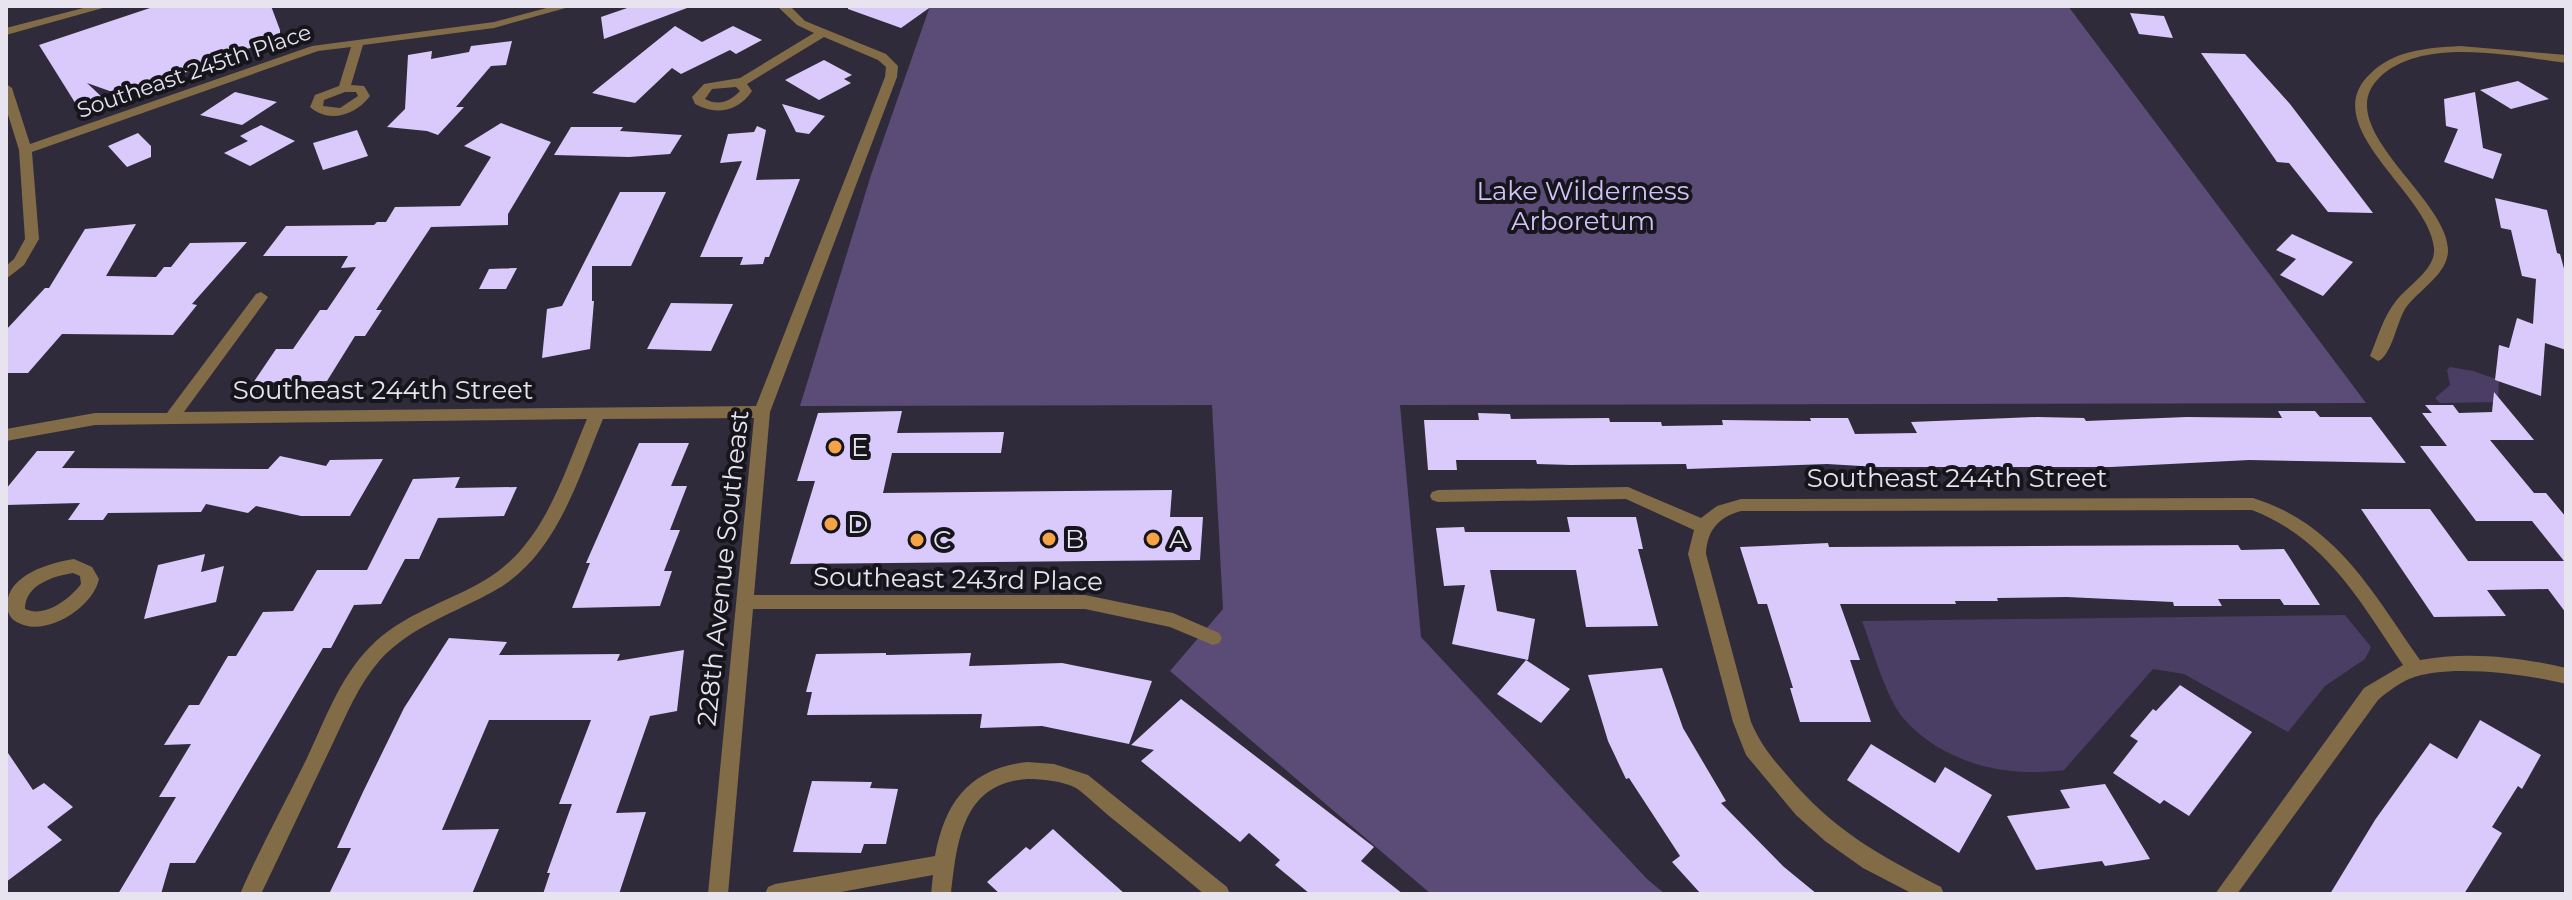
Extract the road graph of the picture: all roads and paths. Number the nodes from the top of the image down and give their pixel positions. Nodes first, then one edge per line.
1 (104, 6) edge
2 (567, 6) edge
3 (783, 6) edge
4 (6, 32) edge
5 (822, 33) junction
6 (359, 41) junction
7 (2566, 59) edge
8 (740, 83) dead end
9 (6, 88) edge
10 (344, 88) dead end
11 (25, 150) junction
12 (6, 274) edge
13 (261, 297) dead end
14 (2378, 356) dead end
15 (762, 412) junction
16 (598, 413) junction
17 (172, 417) junction
18 (6, 435) edge
19 (1438, 496) dead end
20 (1702, 526) junction
21 (745, 602) junction
22 (1213, 638) dead end
23 (2415, 668) junction
24 (2566, 676) edge
25 (944, 864) junction
26 (250, 894) edge
27 (718, 894) edge
28 (775, 894) edge
29 (941, 894) edge
30 (1220, 894) edge
31 (1934, 894) edge
32 (2225, 894) edge

1 - 4 street
2 - 6 street, Southeast 245th Place
3 - 5 street
5 - 8 street
5 - 15 street, 228th Avenue Southeast
6 - 10 street
6 - 11 street, Southeast 245th Place
7 - 14 street
9 - 11 street
11 - 12 street
13 - 17 street
15 - 16 street, Southeast 244th Street
15 - 21 street, 228th Avenue Southeast
16 - 17 street, Southeast 244th Street
16 - 26 street
17 - 18 street, Southeast 244th Street
19 - 20 street
20 - 23 street, Southeast 244th Street
20 - 31 street
21 - 22 street, Southeast 243rd Place
21 - 27 street, 228th Avenue Southeast
23 - 24 street
23 - 32 street
25 - 28 street
25 - 29 street
25 - 30 street

